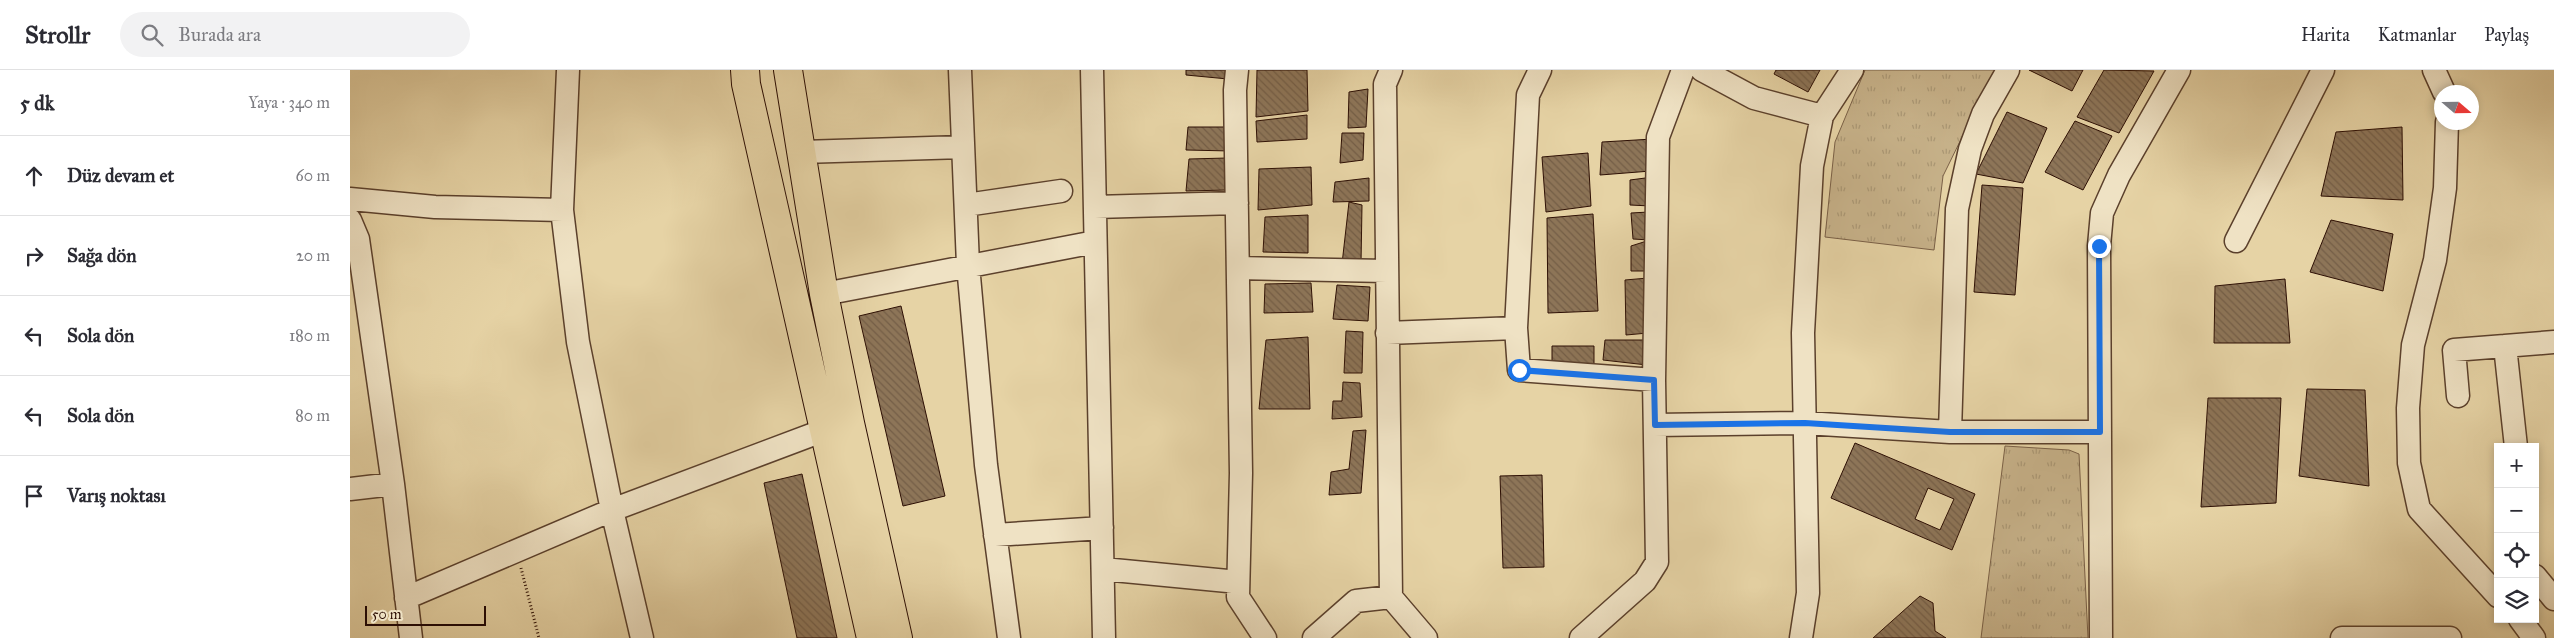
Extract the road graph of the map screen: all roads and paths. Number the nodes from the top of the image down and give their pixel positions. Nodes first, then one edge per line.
1 (568, 70) edge
2 (745, 70) edge
3 (788, 70) edge
4 (960, 70) edge
5 (1092, 70) edge
6 (1237, 70) edge
7 (1390, 70) edge
8 (1540, 70) edge
9 (1683, 70) edge
10 (1702, 70) edge
11 (1852, 70) edge
12 (2008, 70) edge
13 (2179, 70) edge
14 (2323, 70) edge
15 (2434, 70) edge
16 (2441, 85) edge
17 (1822, 116) junction
18 (2447, 130) edge
19 (963, 147) junction
20 (802, 152) junction
21 (1061, 191) dead end
22 (350, 199) edge
23 (1236, 203) junction
24 (966, 205) junction
25 (1095, 207) junction
26 (562, 210) junction
27 (353, 233) edge
28 (2236, 240) dead end
29 (1096, 242) junction
30 (968, 265) junction
31 (1238, 268) junction
32 (1386, 271) junction
33 (824, 294) junction
34 (1516, 328) junction
35 (1387, 333) junction
36 (2554, 342) edge
37 (2505, 346) junction
38 (1654, 380) junction
39 (2458, 396) dead end
40 (1805, 423) junction
41 (1655, 425) junction
42 (822, 431) junction
43 (1950, 432) junction
44 (2100, 432) junction
45 (2516, 443) edge
46 (393, 484) junction
47 (350, 489) edge
48 (612, 510) junction
49 (1102, 528) junction
50 (995, 534) junction
51 (517, 550) junction
52 (1103, 570) junction
53 (2537, 578) edge
54 (1238, 582) junction
55 (2494, 592) edge
56 (1391, 597) junction
57 (406, 598) junction
58 (2554, 600) edge
59 (2524, 623) edge
60 (412, 638) edge
61 (539, 638) edge
62 (642, 638) edge
63 (871, 638) edge
64 (898, 638) edge
65 (1009, 638) edge
66 (1104, 638) edge
67 (1265, 638) edge
68 (1314, 638) edge
69 (1426, 638) edge
70 (1581, 638) edge
71 (1801, 638) edge
72 (2101, 638) edge
73 (2342, 638) edge
74 (2450, 638) edge
75 (2534, 638) edge

1 - 26 street
2 - 42 main road
3 - 20 main road
4 - 19 street
5 - 25 street
6 - 23 street
7 - 32 street
8 - 34 street
9 - 38 street
10 - 17 street
11 - 17 street
12 - 43 street
13 - 44 street
14 - 28 street
15 - 16 street
17 - 40 street
18 - 55 street
19 - 20 street
19 - 24 street
20 - 33 main road
21 - 24 street
22 - 26 street
23 - 25 street
23 - 31 street
24 - 30 street
25 - 29 street
26 - 48 street
27 - 46 street
29 - 30 street
29 - 49 street
30 - 33 street
30 - 50 street
31 - 32 street
31 - 54 street
32 - 35 street
33 - 64 main road
34 - 35 street
34 - 38 street
35 - 56 street
36 - 37 street
37 - 39 street
37 - 45 street
38 - 41 street
40 - 41 street
40 - 43 street
40 - 71 street
41 - 70 street
42 - 48 street
42 - 63 main road
43 - 44 street
44 - 72 street
46 - 47 street
46 - 57 street
48 - 51 street
48 - 62 street
49 - 50 street
49 - 52 street
50 - 65 street
51 - 57 street
51 - 61 path
52 - 54 street
52 - 66 street
53 - 58 street
54 - 67 street
56 - 68 street
56 - 69 street
57 - 60 street
59 - 75 street
73 - 74 street

